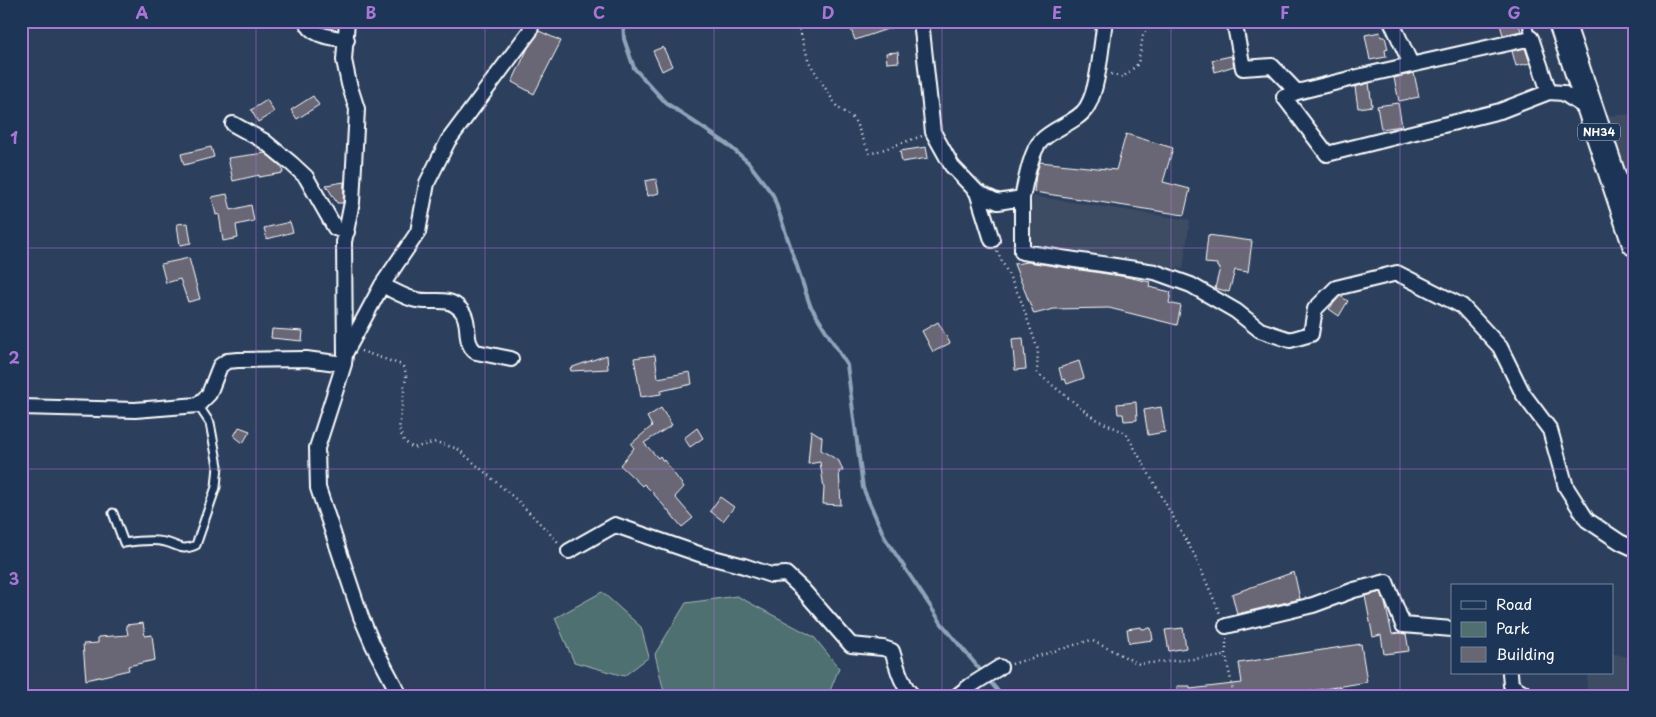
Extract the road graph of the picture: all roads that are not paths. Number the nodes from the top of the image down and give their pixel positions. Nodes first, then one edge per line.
1 (306, 21) edge
2 (347, 21) edge
3 (532, 21) edge
4 (920, 21) edge
5 (1105, 21) edge
6 (1234, 21) edge
7 (1391, 21) edge
8 (1526, 21) edge
9 (1561, 21) edge
10 (1531, 38) junction
11 (347, 40) junction
12 (1411, 64) junction
13 (1297, 92) junction
14 (1549, 92) junction
15 (1592, 113) junction
16 (233, 124) dead end
17 (977, 192) junction
18 (1022, 198) junction
19 (347, 232) junction
20 (1633, 232) edge
21 (992, 240) road end
22 (382, 285) junction
23 (346, 356) junction
24 (511, 360) dead end
25 (198, 405) junction
26 (21, 407) edge
27 (113, 513) dead end
28 (1635, 549) edge
29 (569, 551) road end
30 (1226, 626) road end
31 (1451, 629) edge
32 (1000, 668) road end
33 (1508, 685) edge
34 (400, 696) edge
35 (913, 696) edge
36 (957, 696) edge
37 (1529, 696) edge

1 - 11 street
2 - 11 street
3 - 22 street
4 - 17 street
5 - 18 street
6 - 13 street
7 - 12 street
8 - 10 lane
9 - 15 highway, NH34
10 - 12 street
10 - 14 street
11 - 19 street
12 - 13 street
13 - 14 street
14 - 15 street
15 - 20 highway, NH34
16 - 19 street
17 - 18 street
17 - 21 street
18 - 28 street
19 - 23 street
22 - 23 street
22 - 24 street
23 - 25 street
23 - 34 street
25 - 26 street
25 - 27 lane
29 - 35 street
30 - 31 street
32 - 36 street
33 - 37 street

